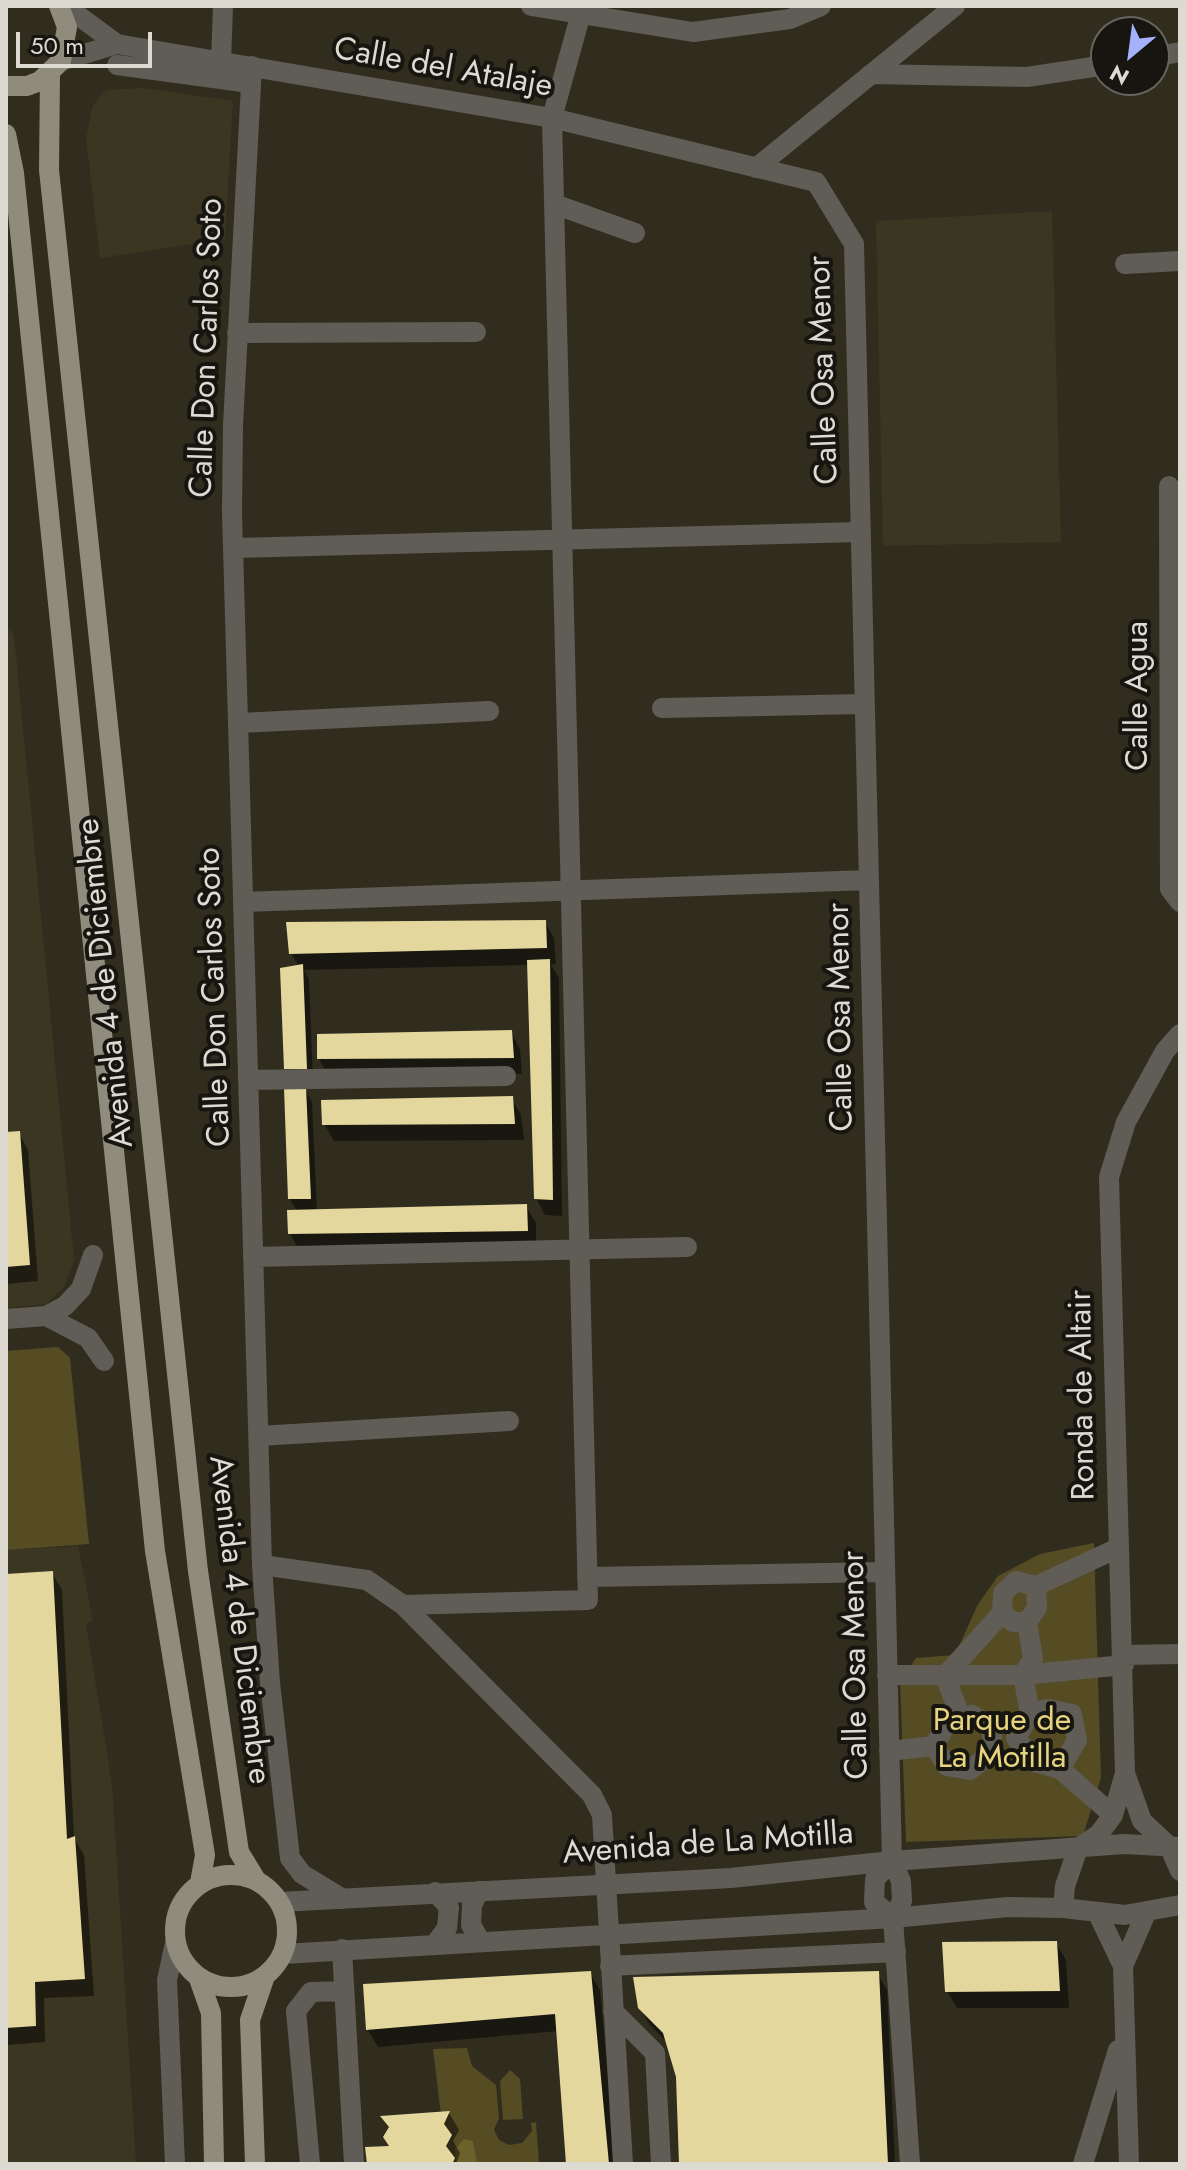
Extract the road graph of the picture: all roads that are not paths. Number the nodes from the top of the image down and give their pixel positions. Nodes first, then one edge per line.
1 (62, 6) edge
2 (223, 6) edge
3 (531, 6) edge
4 (821, 6) edge
5 (955, 6) edge
6 (582, 11) edge
7 (117, 54) junction
8 (221, 62) junction
9 (56, 67) junction
10 (1090, 67) edge
11 (251, 74) junction
12 (871, 74) junction
13 (6, 86) edge
14 (552, 118) junction
15 (6, 134) edge
16 (756, 168) junction
17 (816, 182) joint
18 (554, 204) junction
19 (635, 233) dead end
20 (1180, 261) edge
21 (1125, 264) dead end
22 (476, 332) dead end
23 (237, 333) junction
24 (1169, 486) dead end
25 (860, 532) junction
26 (562, 538) junction
27 (234, 548) junction
28 (864, 704) junction
29 (662, 708) dead end
30 (489, 711) dead end
31 (239, 723) junction
32 (869, 880) junction
33 (570, 892) junction
34 (244, 902) junction
35 (1180, 902) edge
36 (1180, 1034) edge
37 (506, 1076) dead end
38 (248, 1080) junction
39 (579, 1247) junction
40 (687, 1247) dead end
41 (93, 1255) dead end
42 (253, 1257) junction
43 (46, 1316) junction
44 (6, 1319) edge
45 (104, 1361) dead end
46 (509, 1421) dead end
47 (259, 1436) junction
48 (1118, 1548) junction
49 (262, 1565) junction
50 (885, 1572) junction
51 (587, 1577) junction
52 (1036, 1586) junction
53 (403, 1605) junction
54 (1002, 1613) junction
55 (1027, 1622) junction
56 (1180, 1654) edge
57 (1124, 1660) junction
58 (887, 1675) junction
59 (1023, 1675) junction
60 (945, 1676) junction
61 (1030, 1714) junction
62 (961, 1718) junction
63 (992, 1738) junction
64 (1016, 1738) junction
65 (934, 1746) junction
66 (889, 1751) junction
67 (1060, 1769) junction
68 (1125, 1773) junction
69 (1113, 1815) junction
70 (1174, 1846) edge
71 (1078, 1848) junction
72 (892, 1861) junction
73 (1180, 1871) edge
74 (256, 1880) junction
75 (1180, 1882) edge
76 (200, 1883) junction
77 (606, 1883) junction
78 (479, 1891) junction
79 (435, 1892) junction
80 (343, 1899) junction
81 (280, 1902) junction
82 (1176, 1906) edge
83 (1063, 1908) junction
84 (1146, 1913) junction
85 (1098, 1914) junction
86 (893, 1918) junction
87 (609, 1935) junction
88 (481, 1942) junction
89 (175, 1943) junction
90 (436, 1943) junction
91 (342, 1949) junction
92 (896, 1952) junction
93 (283, 1954) junction
94 (610, 1966) junction
95 (1123, 1966) junction
96 (198, 1976) junction
97 (265, 1976) junction
98 (344, 1991) junction
99 (613, 2011) junction
100 (1122, 2035) junction
101 (255, 2162) edge
102 (175, 2164) edge
103 (214, 2164) edge
104 (310, 2164) edge
105 (354, 2164) edge
106 (623, 2164) edge
107 (661, 2164) edge
108 (910, 2164) edge
109 (1083, 2164) edge
110 (1129, 2164) edge

1 - 7 street, Calle del Atalaje
1 - 9 main road, Avenida 4 de Diciembre
2 - 8 street
3 - 6 street
4 - 6 street
5 - 12 street
6 - 14 street
7 - 8 street, Calle del Atalaje
7 - 9 street, Calle del Atalaje
7 - 11 street
8 - 11 street, Calle del Atalaje
9 - 13 main road
9 - 74 main road, Avenida 4 de Diciembre
10 - 12 street
11 - 14 street, Calle del Atalaje
11 - 23 street, Calle Don Carlos Soto
12 - 16 street
14 - 16 street, Calle del Atalaje
14 - 18 street
15 - 76 main road, Avenida 4 de Diciembre
16 - 17 street, Calle del Atalaje
17 - 25 street, Calle Osa Menor
18 - 19 street
18 - 26 street
20 - 21 street
22 - 23 street
23 - 27 street, Calle Don Carlos Soto
24 - 35 street, Calle Agua
25 - 26 street
25 - 28 street, Calle Osa Menor
26 - 27 street
26 - 33 street
27 - 31 street, Calle Don Carlos Soto
28 - 29 street
28 - 32 street, Calle Osa Menor
30 - 31 street
31 - 34 street, Calle Don Carlos Soto
32 - 33 street
32 - 50 street, Calle Osa Menor
33 - 34 street
33 - 39 street
34 - 38 street, Calle Don Carlos Soto
36 - 48 street, Ronda de Altair
37 - 38 street
38 - 42 street, Calle Don Carlos Soto
39 - 40 street
39 - 42 street
39 - 51 street
41 - 43 street
42 - 47 street, Calle Don Carlos Soto
43 - 44 street
43 - 45 street
46 - 47 street
47 - 49 street, Calle Don Carlos Soto
48 - 52 street
48 - 57 street, Ronda de Altair
49 - 53 street
49 - 80 street, Calle Don Carlos Soto
50 - 51 street
50 - 58 street, Calle Osa Menor
51 - 53 street
52 - 54 street
52 - 55 street
53 - 77 street
54 - 55 street
54 - 60 street
55 - 59 street
56 - 57 street
57 - 59 street
57 - 68 street, Ronda de Altair
58 - 60 street
58 - 66 street, Calle Osa Menor
59 - 60 street
59 - 61 street
60 - 62 street
61 - 64 street
61 - 67 street
62 - 63 street
62 - 65 street
63 - 64 street
63 - 65 street
64 - 67 street
65 - 66 street
66 - 72 street, Calle Osa Menor
67 - 69 street
68 - 69 street, Ronda de Altair
68 - 70 street, Ronda de Altair
69 - 71 street, Ronda de Altair
70 - 71 street, Avenida de La Motilla
70 - 73 street
71 - 72 street, Avenida de La Motilla
71 - 83 street
72 - 77 street, Avenida de La Motilla
72 - 86 street
74 - 76 main road
74 - 81 main road
75 - 82 street
76 - 89 main road
77 - 78 street, Avenida de La Motilla
77 - 87 street
78 - 79 street, Avenida de La Motilla
78 - 88 street
79 - 80 street, Avenida de La Motilla
79 - 90 street
80 - 81 street, Avenida de La Motilla
81 - 93 main road
82 - 84 street
83 - 85 street
83 - 86 street
84 - 85 street
84 - 95 street
85 - 95 street
86 - 87 street
86 - 92 street
87 - 88 street
87 - 94 street
88 - 90 street
89 - 96 main road
89 - 102 street
90 - 91 street
91 - 93 street
91 - 98 street
92 - 94 street
92 - 108 street
93 - 97 main road
94 - 99 street
95 - 100 street
96 - 97 main road
96 - 103 main road
97 - 101 main road
98 - 104 street
98 - 105 street
99 - 106 street
99 - 107 street
100 - 109 street
100 - 110 street

